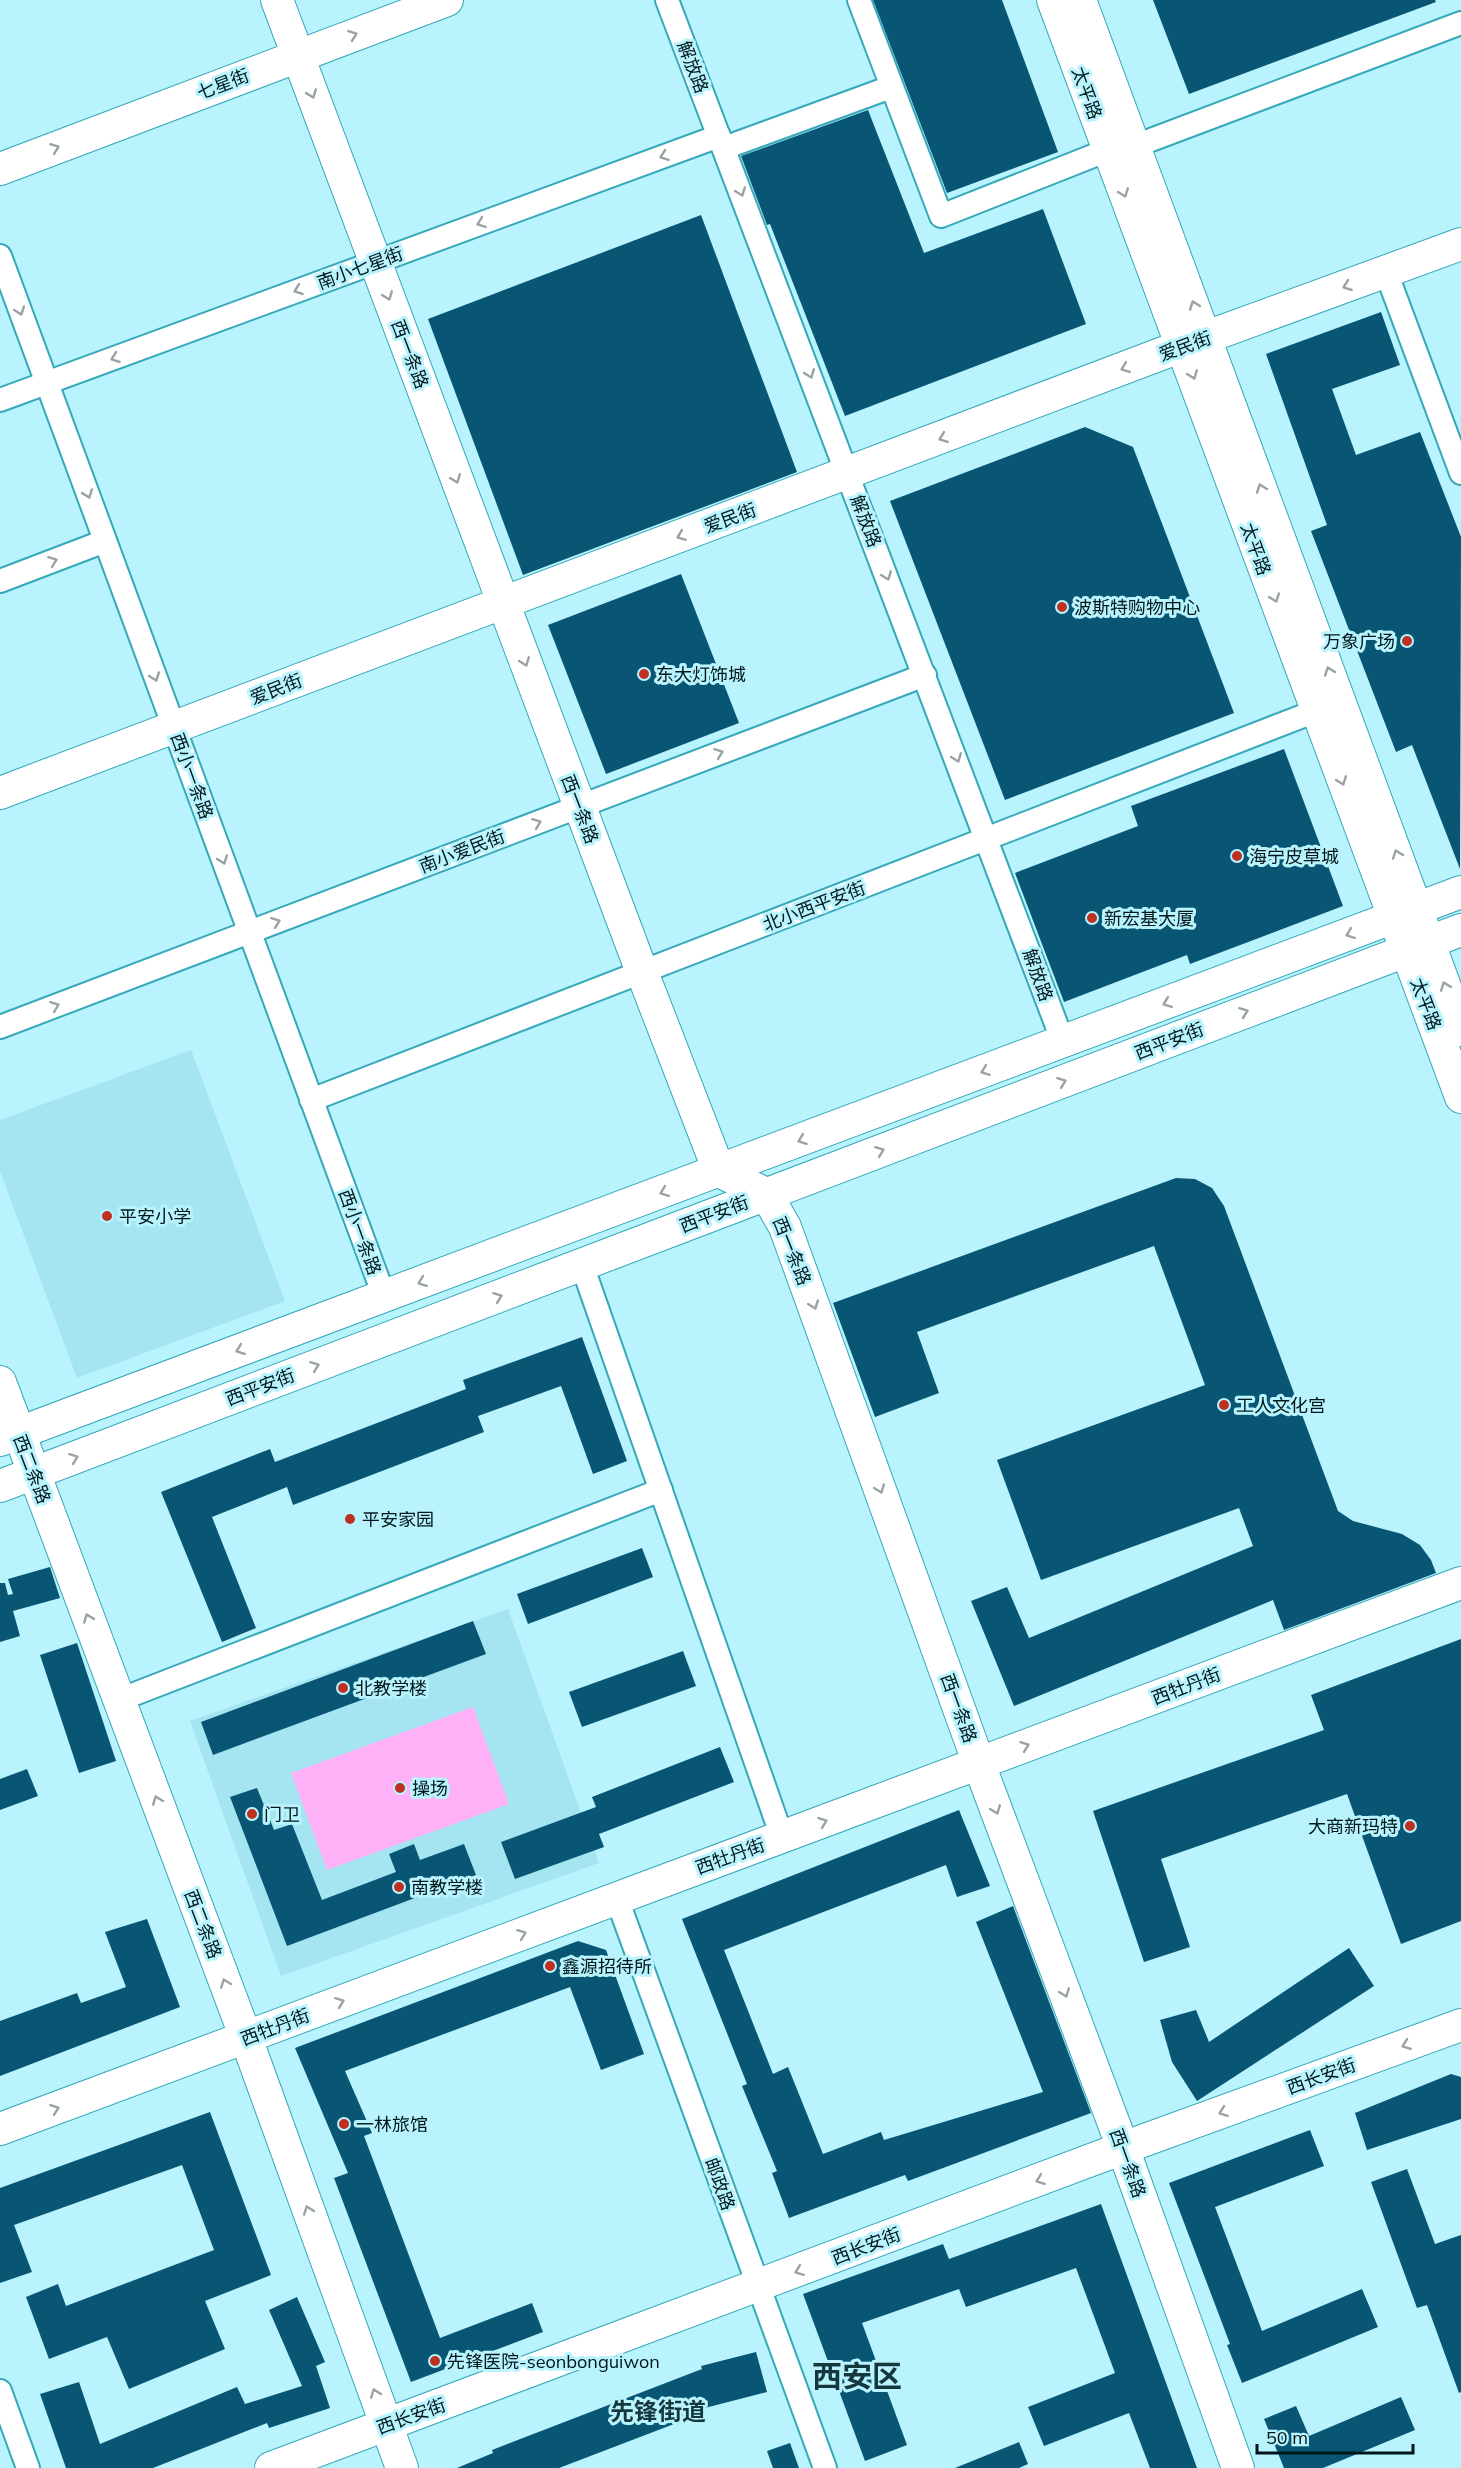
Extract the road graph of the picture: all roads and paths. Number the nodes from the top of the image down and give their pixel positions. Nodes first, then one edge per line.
1 (277, 0) edge
2 (447, 0) edge
3 (667, 0) edge
4 (859, 0) edge
5 (1053, 0) edge
6 (1080, 0) edge
7 (1461, 23) edge
8 (298, 55) junction
9 (891, 87) junction
10 (722, 142) junction
11 (1121, 148) junction
12 (0, 169) edge
13 (1461, 244) edge
14 (0, 256) edge
15 (375, 262) junction
16 (1386, 272) junction
17 (1194, 342) junction
18 (47, 382) junction
19 (0, 400) edge
20 (1461, 473) edge
21 (848, 474) junction
22 (105, 541) junction
23 (0, 581) edge
24 (504, 604) junction
25 (925, 675) junction
26 (1316, 711) junction
27 (174, 728) junction
28 (0, 793) edge
29 (579, 807) junction
30 (987, 838) junction
31 (1461, 892) edge
32 (1405, 914) junction
33 (1461, 930) edge
34 (249, 932) junction
35 (1417, 946) junction
36 (642, 972) junction
37 (0, 1027) edge
38 (1461, 1030) edge
39 (1063, 1042) junction
40 (1461, 1097) edge
41 (311, 1100) junction
42 (719, 1171) junction
43 (766, 1194) junction
44 (582, 1265) junction
45 (384, 1296) junction
46 (0, 1382) edge
47 (9, 1437) edge
48 (34, 1473) junction
49 (0, 1486) edge
50 (661, 1490) junction
51 (1461, 1583) edge
52 (119, 1700) junction
53 (979, 1764) junction
54 (782, 1837) junction
55 (617, 1899) junction
56 (1461, 2025) edge
57 (246, 2038) junction
58 (0, 2129) edge
59 (1123, 2148) junction
60 (758, 2286) junction
61 (0, 2391) edge
62 (387, 2426) junction
63 (28, 2468) edge
64 (271, 2468) edge
65 (402, 2468) edge
66 (825, 2468) edge
67 (1238, 2468) edge

1 - 8 street, 西一条路
8 -> 2 street, 七星街
3 - 10 street, 解放路
4 - 9 street
5 - 11 street, 太平路
6 - 11 street, 太平路
7 - 11 street
12 -> 8 street, 七星街
8 -> 15 street, 西一条路
9 - 10 street, 南小七星街
9 - 11 street
10 -> 15 street, 南小七星街
10 -> 21 street, 解放路
11 - 17 street, 太平路
13 - 16 street, 爱民街
14 -> 18 street, 西小一条路
15 -> 18 street, 南小七星街
15 -> 24 street, 西一条路
16 -> 17 street, 爱民街
16 - 20 street
17 -> 21 street, 爱民街
17 -> 26 street, 太平路
32 -> 17 street, 太平路
18 - 19 street, 南小七星街
18 -> 22 street, 西小一条路
21 -> 24 street, 爱民街
21 -> 25 street, 解放路
23 -> 22 street
22 -> 27 street, 西小一条路
24 - 27 street, 爱民街
24 -> 29 street, 西一条路
29 -> 25 street, 南小爱民街
25 -> 30 street, 解放路
26 - 30 street, 北小西平安街
26 -> 32 street, 太平路
27 - 28 street, 爱民街
27 -> 34 street, 西小一条路
34 -> 29 street, 南小爱民街
29 - 36 street, 西一条路
30 - 36 street, 北小西平安街
30 - 39 street, 解放路
31 - 32 street, 西平安街
32 - 35 street, 太平路
32 -> 39 street, 西平安街
33 - 35 street, 西平安街
37 -> 34 street, 南小爱民街
34 - 41 street, 西小一条路
38 -> 35 street, 太平路
35 - 40 street, 太平路
43 -> 35 street, 西平安街
36 - 41 street, 北小西平安街
36 - 42 street, 西一条路
39 -> 42 street, 西平安街
41 - 45 street, 西小一条路
42 - 43 street, 西一条路
42 -> 45 street, 西平安街
43 - 44 street, 西平安街
43 -> 53 street, 西一条路
48 -> 44 street, 西平安街
44 - 50 street
45 -> 47 street, 西平安街
46 - 47 street, 西二条路
47 - 48 street, 西二条路
48 - 49 street, 西平安街
52 -> 48 street, 西二条路
50 - 52 street
50 - 54 street
53 -> 51 street, 西牡丹街
57 -> 52 street, 西二条路
54 -> 53 street, 西牡丹街
53 -> 59 street, 西一条路
54 - 55 street, 西牡丹街
57 -> 55 street, 西牡丹街
55 - 60 street, 邮政路
56 -> 59 street, 西长安街
58 -> 57 street, 西牡丹街
62 -> 57 street, 西二条路
59 -> 60 street, 西长安街
59 - 67 street, 西一条路
60 - 62 street, 西长安街
60 - 66 street, 邮政路
61 - 63 street
62 - 64 street, 西长安街
62 - 65 street, 西二条路

